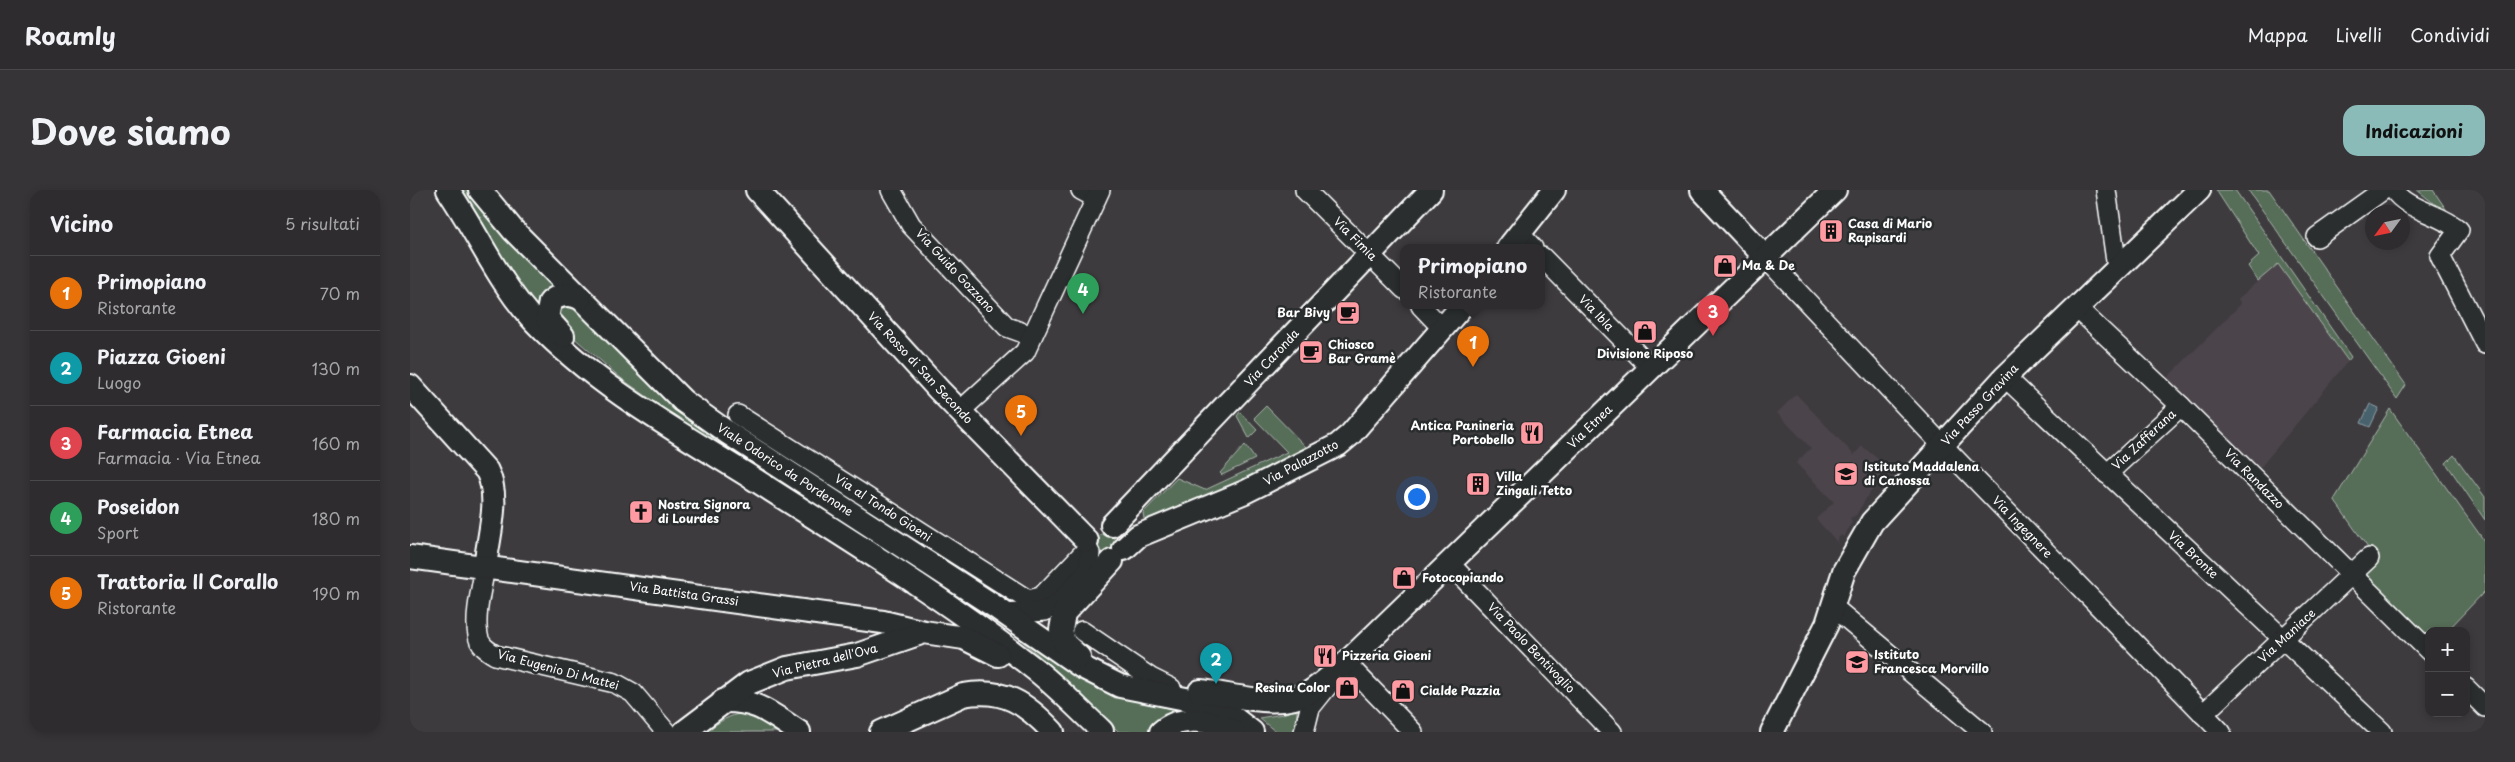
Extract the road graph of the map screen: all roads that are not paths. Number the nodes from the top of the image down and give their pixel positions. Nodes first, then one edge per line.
1 (448, 190) edge
2 (480, 190) edge
3 (757, 190) edge
4 (891, 190) edge
5 (1305, 190) edge
6 (1431, 190) edge
7 (1554, 190) edge
8 (1702, 190) edge
9 (1835, 190) edge
10 (2106, 190) edge
11 (2199, 190) edge
12 (2384, 190) edge
13 (2394, 190) edge
14 (1093, 193) edge
15 (2317, 237) dead end
16 (1520, 244) edge
17 (1370, 253) junction
18 (1765, 257) junction
19 (1545, 260) edge
20 (2117, 268) junction
21 (1400, 284) edge
22 (580, 298) junction
23 (2077, 308) junction
24 (1424, 309) edge
25 (1460, 309) edge
26 (1443, 329) junction
27 (1032, 336) junction
28 (2485, 344) edge
29 (1651, 368) junction
30 (2005, 377) junction
31 (410, 386) edge
32 (619, 392) junction
33 (2181, 406) junction
34 (960, 411) junction
35 (738, 415) dead end
36 (1942, 445) junction
37 (2107, 474) junction
38 (1112, 525) junction
39 (1088, 548) junction
40 (1118, 555) junction
41 (410, 557) edge
42 (2369, 558) dead end
43 (1450, 564) junction
44 (485, 567) junction
45 (2352, 575) junction
46 (941, 600) junction
47 (1832, 606) junction
48 (1006, 614) junction
49 (883, 622) junction
50 (1082, 631) dead end
51 (924, 632) junction
52 (2283, 640) junction
53 (2425, 648) edge
54 (875, 649) junction
55 (1346, 663) junction
56 (787, 668) junction
57 (1103, 678) junction
58 (1144, 684) junction
59 (2470, 692) edge
60 (723, 701) junction
61 (2485, 707) edge
62 (2203, 714) junction
63 (1237, 726) edge
64 (794, 729) edge
65 (1101, 730) edge
66 (666, 732) edge
67 (684, 732) edge
68 (881, 732) edge
69 (1052, 732) edge
70 (1161, 732) edge
71 (1252, 732) edge
72 (1304, 732) edge
73 (1413, 732) edge
74 (1612, 732) edge
75 (1773, 732) edge
76 (1982, 732) edge
77 (2221, 732) edge
78 (2382, 732) edge

1 - 32 main road, Viale Odorico da Pordenone
2 - 22 main road, Viale Odorico da Pordenone
3 - 34 main road, Via Rosso di San Secondo
4 - 27 street, Via Guido Gozzano
5 - 17 street, Via Fimia
6 - 17 main road, Via Caronda
7 - 16 main road
8 - 18 main road, Via Ingegnere
9 - 18 main road, Via Etnea
10 - 20 street
11 - 20 main road, Via Passo Gravina
12 - 15 street
13 - 28 street
14 - 27 street
17 - 21 street, Via Fimia
17 - 38 main road, Via Caronda
18 - 29 main road, Via Etnea
18 - 36 street, Via Ingegnere
19 - 29 street, Via Ibla
20 - 23 main road, Via Passo Gravina
22 - 32 main road
22 - 48 main road, Viale Odorico da Pordenone
23 - 30 main road, Via Passo Gravina
23 - 33 street, Via Randazzo
24 - 26 street
25 - 26 main road, Via Palazzotto
26 - 40 main road, Via Palazzotto
27 - 34 street
29 - 43 main road, Via Etnea
30 - 36 main road, Via Passo Gravina
30 - 37 street, Via Bronte
31 - 44 main road
32 - 46 main road, Viale Odorico da Pordenone
33 - 37 street, Via Zafferana
33 - 45 street, Via Randazzo
34 - 39 main road, Via Rosso di San Secondo
35 - 39 street, Via al Tondo Gioeni
36 - 47 main road, Via Passo Gravina
36 - 62 street, Via Ingegnere
37 - 52 street, Via Bronte
38 - 39 main road
38 - 40 main road
39 - 40 main road
39 - 48 street
40 - 57 main road, Via Palazzotto
41 - 44 main road, Via Battista Grassi
42 - 45 street, Via Maniace
43 - 55 main road, Via Etnea
43 - 74 street, Via Paolo Bentivoglio
44 - 49 main road, Via Battista Grassi
44 - 66 street, Via Eugenio Di Mattei
45 - 52 street, Via Maniace
45 - 53 street, Via Randazzo
46 - 49 main road
46 - 65 main road, Viale Odorico da Pordenone
47 - 75 main road, Via Passo Gravina
47 - 76 street
48 - 57 main road, Viale Odorico da Pordenone
49 - 51 main road
49 - 54 street
50 - 58 street
51 - 54 main road, Via Pietra dell'Ova
51 - 65 main road, Via Pietra dell'Ova
52 - 62 street, Via Maniace
52 - 78 street, Via Bronte
54 - 56 main road, Via Pietra dell'Ova
55 - 58 main road, Via Etnea
55 - 72 street
55 - 73 street
56 - 60 main road, Via Pietra dell'Ova
56 - 64 main road
57 - 58 main road, Viale Odorico da Pordenone
58 - 63 main road
59 - 61 street
60 - 64 main road
60 - 67 main road, Via Pietra dell'Ova
62 - 77 street, Via Ingegnere
63 - 70 main road
63 - 71 main road
68 - 69 main road

